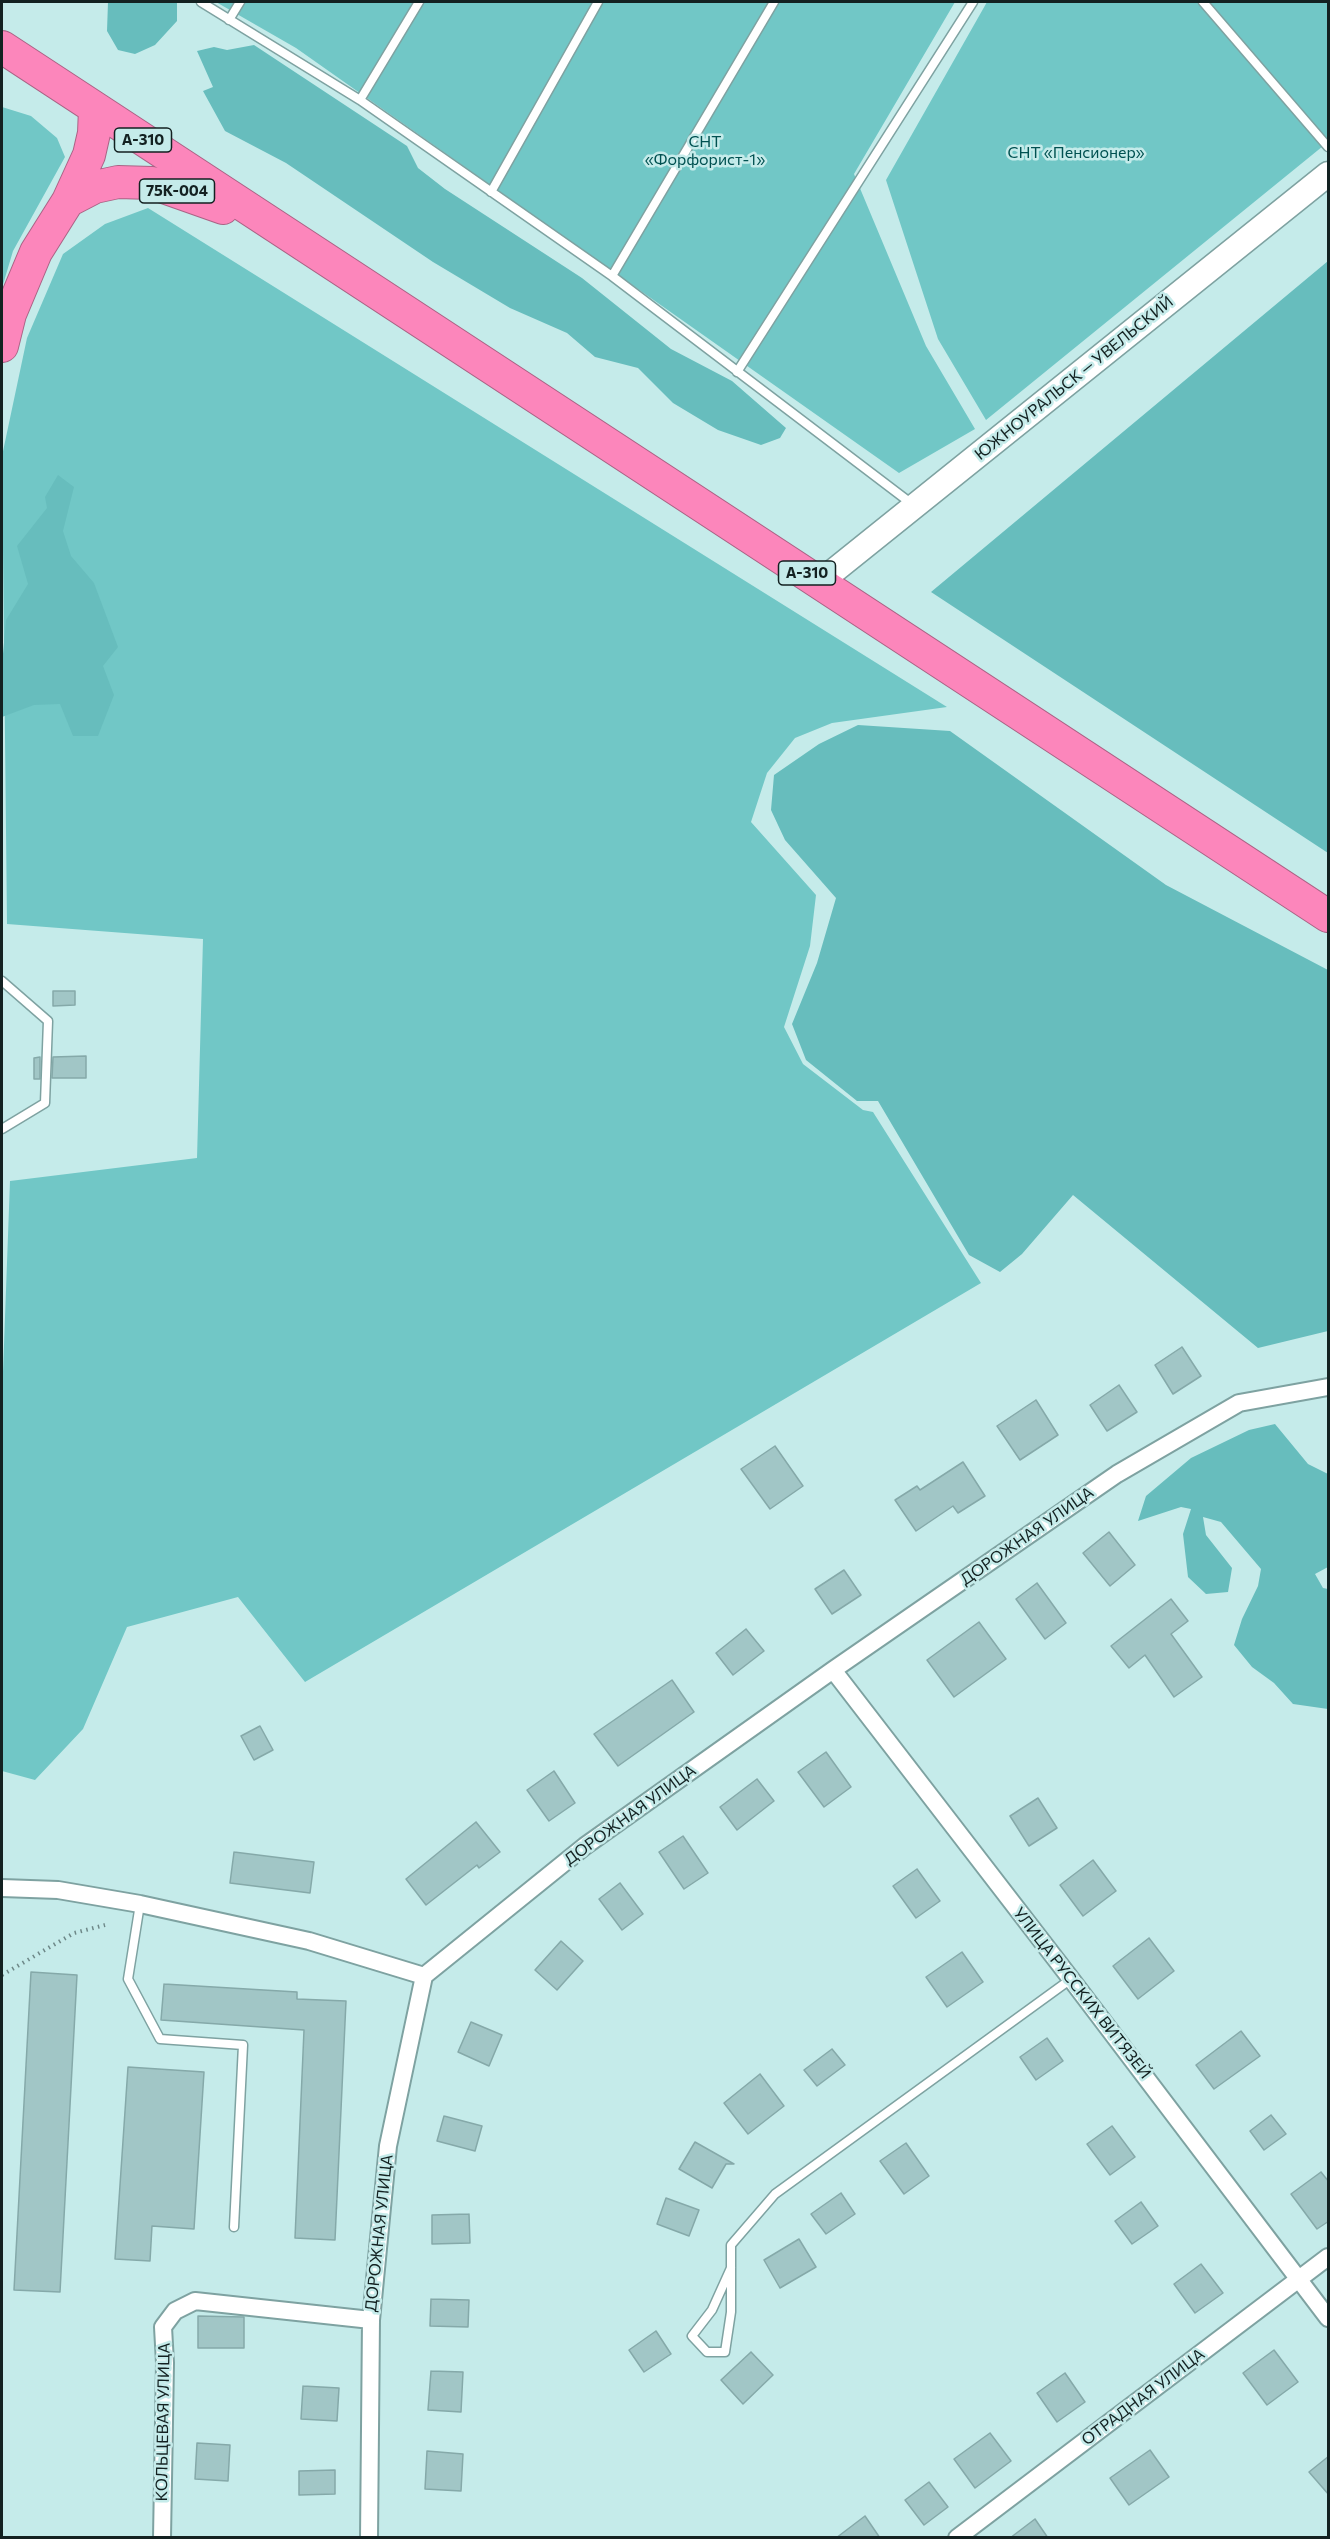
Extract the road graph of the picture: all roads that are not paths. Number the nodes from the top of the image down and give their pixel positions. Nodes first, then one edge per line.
1 (201, 2) edge
2 (240, 2) edge
3 (418, 2) edge
4 (598, 2) edge
5 (774, 2) edge
6 (973, 2) edge
7 (1203, 2) edge
8 (229, 20) junction
9 (10, 59) edge
10 (360, 100) junction
11 (95, 109) junction
12 (1329, 147) edge
13 (1329, 174) edge
14 (491, 192) junction
15 (68, 201) junction
16 (284, 232) junction
17 (612, 276) junction
18 (2, 346) edge
19 (737, 372) junction
20 (915, 506) junction
21 (820, 582) junction
22 (1329, 916) edge
23 (2, 981) edge
24 (2, 1129) edge
25 (1329, 1387) edge
26 (833, 1670) junction
27 (2, 1888) edge
28 (140, 1904) junction
29 (424, 1976) junction
30 (1071, 1978) junction
31 (234, 2227) dead end
32 (1329, 2257) edge
33 (731, 2268) junction
34 (1301, 2278) junction
35 (1329, 2318) edge
36 (370, 2320) junction
37 (162, 2538) edge
38 (369, 2538) edge
39 (957, 2538) edge

1 - 8 lane
2 - 8 lane
3 - 10 lane
4 - 14 lane
5 - 17 lane
6 - 19 lane
7 - 12 lane
8 - 10 lane
9 - 11 highway, А-310
10 - 14 lane
11 - 15 highway
11 - 16 highway, А-310
13 - 20 street, ЮЖНОУРАЛЬСК — УВЕЛЬСКИЙ
14 - 17 lane
15 - 16 highway, 75К-004
15 - 18 highway
16 - 21 highway, А-310
17 - 19 lane
19 - 20 lane
20 - 21 street, ЮЖНОУРАЛЬСК — УВЕЛЬСКИЙ
21 - 22 highway, А-310
23 - 24 lane
25 - 26 street, ДОРОЖНАЯ УЛИЦА
26 - 29 street, ДОРОЖНАЯ УЛИЦА
26 - 30 street, УЛИЦА РУССКИХ ВИТЯЗЕЙ
27 - 28 street
28 - 29 street
28 - 31 lane
29 - 36 street, ДОРОЖНАЯ УЛИЦА
30 - 33 lane
30 - 34 street, УЛИЦА РУССКИХ ВИТЯЗЕЙ
32 - 34 street, ОТРАДНАЯ УЛИЦА
33 - 33 lane
34 - 35 street, УЛИЦА РУССКИХ ВИТЯЗЕЙ
34 - 39 street, ОТРАДНАЯ УЛИЦА
36 - 37 street, КОЛЬЦЕВАЯ УЛИЦА
36 - 38 street, ДОРОЖНАЯ УЛИЦА

